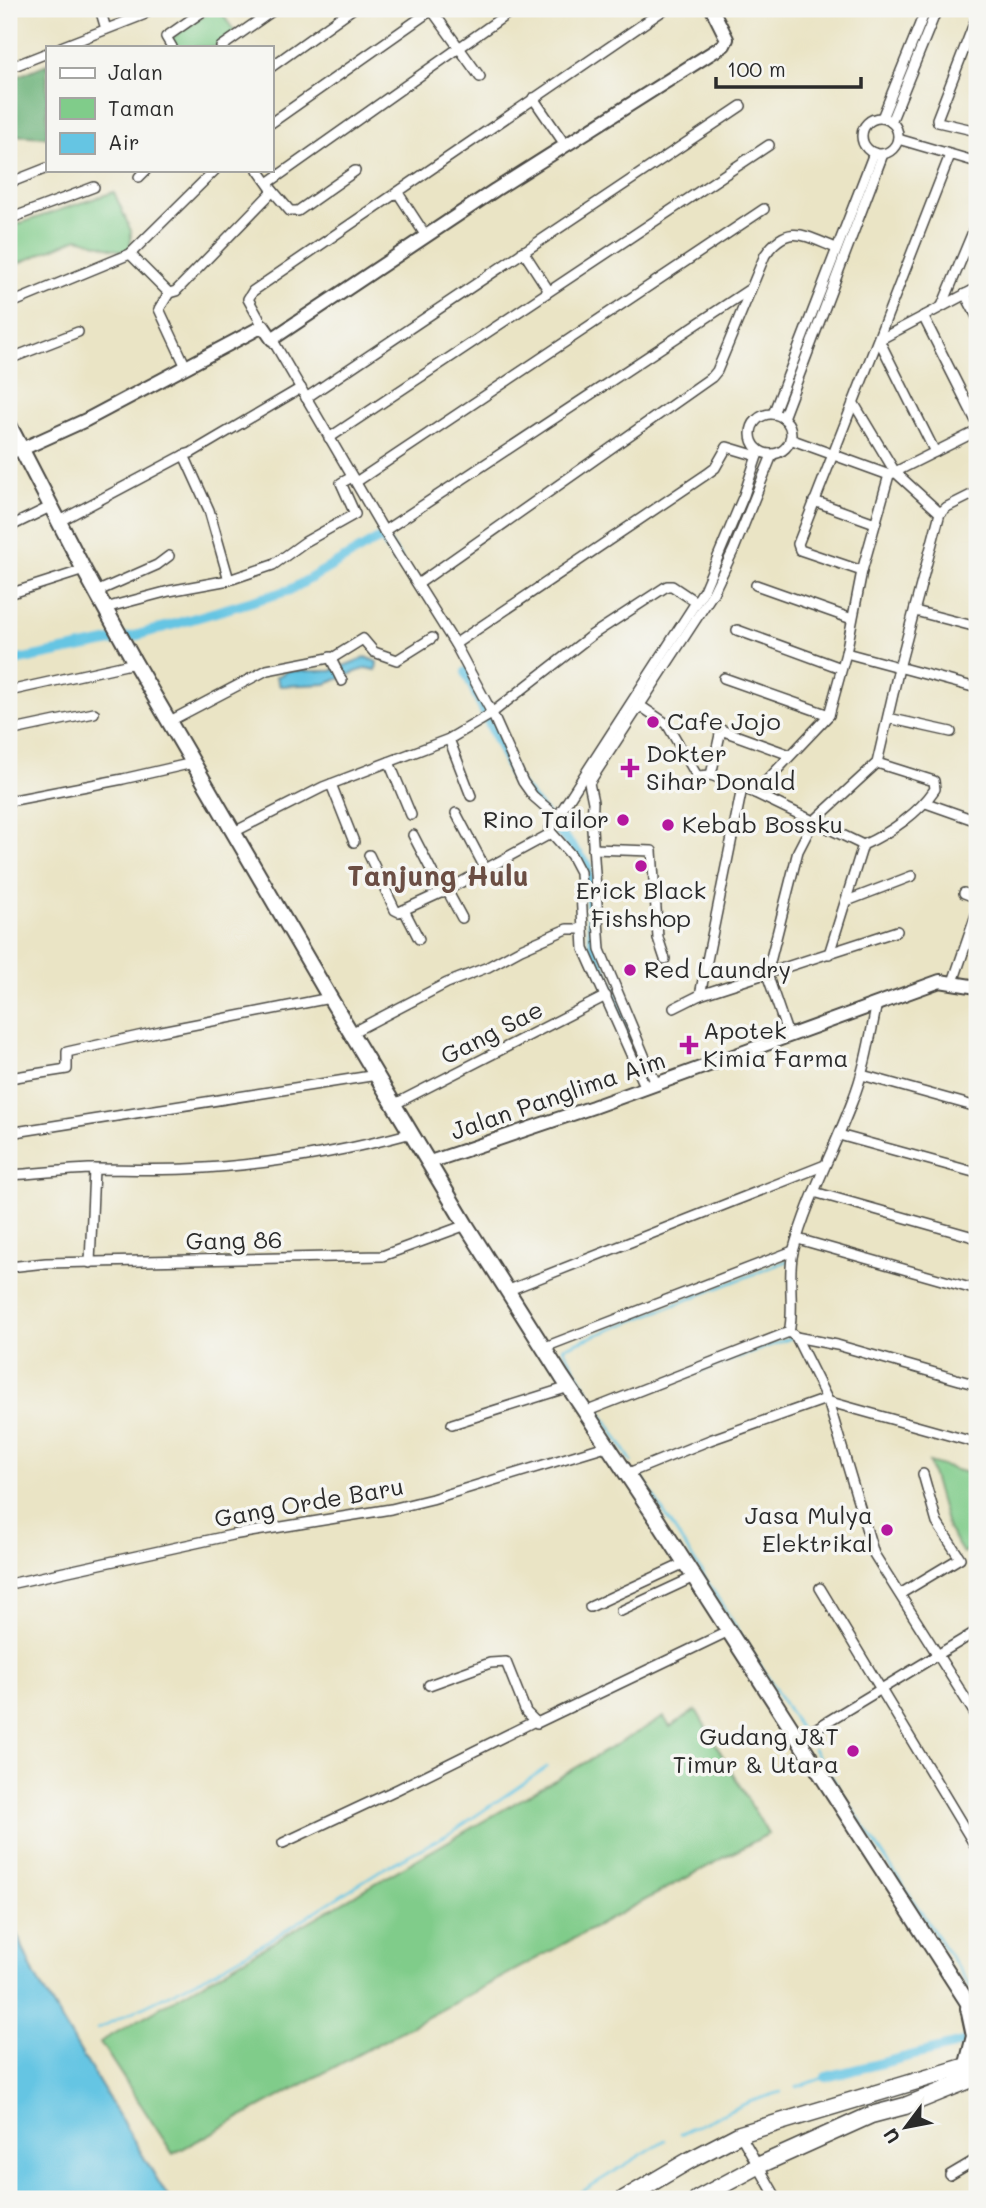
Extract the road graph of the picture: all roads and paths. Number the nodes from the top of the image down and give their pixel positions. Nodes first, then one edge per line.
1 (100, 9) edge
2 (149, 9) edge
3 (206, 9) edge
4 (275, 9) edge
5 (352, 9) edge
6 (432, 9) edge
7 (514, 9) edge
8 (665, 9) edge
9 (712, 9) edge
10 (926, 9) edge
11 (937, 9) edge
12 (977, 16) edge
13 (106, 30) junction
14 (64, 46) edge
15 (171, 46) edge
16 (222, 46) edge
17 (460, 47) junction
18 (46, 53) edge
19 (273, 66) edge
20 (9, 68) edge
21 (480, 77) dead end
22 (533, 97) junction
23 (741, 106) dead end
24 (887, 120) junction
25 (273, 122) edge
26 (977, 131) edge
27 (898, 139) junction
28 (769, 145) dead end
29 (566, 146) junction
30 (879, 153) junction
31 (950, 155) junction
32 (977, 162) edge
33 (46, 168) edge
34 (355, 171) dead end
35 (213, 172) edge
36 (260, 172) edge
37 (9, 183) edge
38 (94, 187) dead end
39 (271, 187) junction
40 (398, 192) junction
41 (764, 209) dead end
42 (9, 219) edge
43 (977, 222) edge
44 (426, 236) junction
45 (836, 248) junction
46 (523, 251) junction
47 (130, 254) junction
48 (977, 288) edge
49 (750, 289) junction
50 (549, 291) junction
51 (169, 293) junction
52 (965, 294) junction
53 (9, 304) edge
54 (942, 306) junction
55 (923, 316) junction
56 (977, 317) edge
57 (263, 326) junction
58 (78, 332) dead end
59 (272, 339) junction
60 (879, 340) junction
61 (9, 359) edge
62 (186, 367) junction
63 (301, 388) junction
64 (306, 398) junction
65 (853, 402) junction
66 (773, 414) junction
67 (783, 418) junction
68 (977, 423) edge
69 (9, 425) edge
70 (977, 431) edge
71 (329, 438) junction
72 (790, 439) junction
73 (15, 452) edge
74 (935, 452) junction
75 (757, 453) junction
76 (772, 454) junction
77 (832, 454) junction
78 (186, 458) junction
79 (892, 473) junction
80 (354, 480) junction
81 (977, 492) edge
82 (814, 501) junction
83 (50, 507) junction
84 (940, 513) junction
85 (58, 522) junction
86 (875, 523) junction
87 (9, 527) edge
88 (384, 531) junction
89 (169, 556) dead end
90 (84, 570) junction
91 (862, 571) junction
92 (229, 580) junction
93 (418, 584) junction
94 (756, 586) dead end
95 (96, 592) junction
96 (9, 594) edge
97 (696, 602) junction
98 (105, 608) junction
99 (915, 611) junction
100 (852, 619) junction
101 (977, 627) edge
102 (737, 630) dead end
103 (432, 638) dead end
104 (455, 644) junction
105 (846, 653) junction
106 (330, 657) junction
107 (135, 663) junction
108 (841, 668) junction
109 (899, 668) junction
110 (724, 677) dead end
111 (342, 681) dead end
112 (973, 687) dead end
113 (9, 691) edge
114 (639, 705) junction
115 (94, 713) dead end
116 (829, 715) junction
117 (487, 717) junction
118 (888, 718) junction
119 (170, 721) junction
120 (9, 731) edge
121 (951, 732) dead end
122 (449, 739) junction
123 (790, 755) junction
124 (389, 762) junction
125 (193, 763) junction
126 (877, 763) junction
127 (711, 775) junction
128 (585, 781) junction
129 (331, 784) junction
130 (742, 789) junction
131 (755, 793) junction
132 (471, 796) dead end
133 (9, 801) edge
134 (926, 803) junction
135 (456, 813) dead end
136 (411, 815) dead end
137 (556, 817) junction
138 (977, 821) edge
139 (813, 822) junction
140 (549, 830) junction
141 (234, 832) junction
142 (413, 835) dead end
143 (354, 842) dead end
144 (863, 845) junction
145 (593, 849) junction
146 (369, 855) dead end
147 (486, 870) junction
148 (912, 876) dead end
149 (445, 892) junction
150 (964, 893) dead end
151 (977, 898) edge
152 (847, 901) junction
153 (404, 910) junction
154 (977, 912) edge
155 (462, 918) dead end
156 (581, 929) junction
157 (897, 931) dead end
158 (419, 939) dead end
159 (829, 954) junction
160 (665, 959) dead end
161 (767, 974) junction
162 (953, 982) junction
163 (977, 987) edge
164 (700, 995) junction
165 (606, 996) junction
166 (330, 998) junction
167 (877, 1003) junction
168 (674, 1008) dead end
169 (351, 1033) junction
170 (788, 1035) junction
171 (377, 1074) junction
172 (862, 1075) junction
173 (9, 1078) edge
174 (651, 1086) junction
175 (395, 1104) junction
176 (977, 1107) edge
177 (9, 1133) edge
178 (412, 1133) junction
179 (839, 1135) junction
180 (430, 1162) junction
181 (825, 1165) junction
182 (94, 1169) junction
183 (977, 1173) edge
184 (9, 1175) edge
185 (814, 1192) junction
186 (461, 1227) junction
187 (977, 1238) edge
188 (798, 1239) junction
189 (793, 1251) junction
190 (90, 1263) junction
191 (9, 1267) edge
192 (509, 1290) junction
193 (977, 1290) edge
194 (792, 1335) junction
195 (544, 1347) junction
196 (977, 1385) edge
197 (569, 1387) junction
198 (828, 1401) junction
199 (585, 1412) junction
200 (453, 1424) dead end
201 (977, 1443) edge
202 (607, 1446) junction
203 (626, 1474) junction
204 (923, 1474) dead end
205 (685, 1563) junction
206 (694, 1577) junction
207 (14, 1583) dead end
208 (820, 1588) dead end
209 (900, 1594) junction
210 (590, 1607) dead end
211 (621, 1611) dead end
212 (729, 1631) junction
213 (977, 1631) edge
214 (938, 1655) junction
215 (429, 1685) dead end
216 (880, 1689) junction
217 (976, 1714) edge
218 (535, 1721) junction
219 (797, 1740) junction
220 (283, 1843) dead end
221 (974, 1844) dead end
222 (966, 2001) junction
223 (977, 2017) edge
224 (973, 2069) edge
225 (740, 2134) junction
226 (977, 2159) edge
227 (758, 2166) junction
228 (950, 2175) dead end
229 (624, 2199) edge
230 (697, 2199) edge
231 (777, 2199) edge

1 - 13 street
2 - 13 street
3 - 15 street
4 - 16 street
5 - 19 street
6 - 17 street
6 - 25 street
7 - 17 street
8 - 22 street
9 - 29 street
10 - 24 street
11 - 24 street
12 - 26 street
13 - 14 street
17 - 21 street
17 - 39 street
18 - 20 street
22 - 29 street
22 - 40 street
23 - 46 street
24 - 27 street
24 - 30 street
27 - 30 street
27 - 31 street
28 - 50 street
29 - 44 street
30 - 45 street
30 - 67 street
31 - 32 street
31 - 60 street
33 - 37 street
34 - 39 street
35 - 47 street
36 - 39 street
38 - 42 street
39 - 51 street
40 - 44 street
40 - 57 street
41 - 80 street
43 - 54 street
44 - 59 street
45 - 49 street
45 - 66 street
46 - 50 street
46 - 64 street
47 - 51 street
47 - 53 street
48 - 52 street
49 - 88 street
49 - 93 street
50 - 71 street
51 - 62 street
52 - 54 street
52 - 56 street
54 - 55 street
55 - 60 street
55 - 68 street
57 - 59 street
57 - 62 street
58 - 61 street
59 - 63 street
60 - 65 street
60 - 74 street
62 - 73 street
63 - 64 street
63 - 78 street
64 - 71 street
65 - 77 street
65 - 79 street
66 - 67 street
66 - 75 street
67 - 72 street
69 - 73 main road
70 - 74 street
71 - 80 street
72 - 76 street
72 - 77 street
73 - 83 main road
74 - 79 street
75 - 76 street
75 - 97 street
75 - 104 street
76 - 114 street
77 - 79 street
77 - 82 street
78 - 85 street
78 - 92 street
79 - 84 street
79 - 86 street
80 - 88 street
80 - 92 street
81 - 84 street
82 - 86 street
82 - 91 street
83 - 85 main road
83 - 87 street
84 - 99 street
85 - 90 main road
86 - 91 street
88 - 93 street
89 - 95 street
90 - 95 main road
90 - 96 street
91 - 100 street
92 - 98 street
93 - 104 street
94 - 100 street
95 - 98 main road
97 - 117 street
97 - 128 street
98 - 107 main road
99 - 101 street
99 - 109 street
100 - 105 street
102 - 108 street
103 - 106 street
104 - 117 street
105 - 108 street
105 - 109 street
106 - 111 street
106 - 119 street
107 - 113 street
107 - 119 main road
108 - 116 street
109 - 112 street
109 - 118 street
110 - 116 street
114 - 127 street
114 - 128 street
115 - 120 street
116 - 123 street
117 - 122 street
117 - 137 street
118 - 121 street
118 - 126 street
119 - 125 main road
122 - 124 street
122 - 132 street
123 - 127 street
123 - 131 street
124 - 129 street
124 - 136 street
125 - 133 street
125 - 141 main road
126 - 134 street
126 - 139 street
127 - 130 street
128 - 137 street
128 - 145 street
129 - 141 street
129 - 143 street
130 - 131 street
130 - 164 street
131 - 139 street
134 - 138 street
134 - 144 street
135 - 147 street
137 - 140 street
139 - 144 street
139 - 161 street
140 - 147 street
140 - 156 street
141 - 166 main road
142 - 149 street
144 - 152 street
145 - 160 street
145 - 174 street
146 - 153 street
147 - 149 street
148 - 152 street
149 - 153 street
149 - 155 street
150 - 151 street
152 - 159 street
153 - 158 street
154 - 162 street
156 - 165 street
156 - 169 street
157 - 159 street
159 - 161 street
161 - 164 street
161 - 170 street
162 - 163 street, Jalan Panglima Aim
162 - 167 street, Jalan Panglima Aim
164 - 168 street
165 - 174 street
165 - 175 street, Gang Sae
166 - 169 main road
166 - 173 street
167 - 170 street, Jalan Panglima Aim
167 - 172 street
169 - 171 main road
170 - 174 street, Jalan Panglima Aim
171 - 175 main road
171 - 177 street
172 - 176 street
172 - 179 street
174 - 180 street, Jalan Panglima Aim
175 - 178 main road
178 - 180 main road
178 - 182 street
179 - 181 street
179 - 183 street
180 - 186 main road
181 - 185 street
181 - 192 street
182 - 184 street
182 - 190 street
185 - 187 street
185 - 188 street
186 - 190 street, Gang 86
186 - 192 main road
188 - 189 street
188 - 193 street
189 - 194 street
189 - 195 street
190 - 191 street, Gang 86
192 - 195 main road
194 - 196 street
194 - 198 street
194 - 199 street
195 - 197 main road
197 - 199 main road
197 - 200 street
198 - 201 street
198 - 203 street
198 - 209 street
199 - 202 main road
202 - 203 main road
202 - 207 street, Gang Orde Baru
203 - 205 main road
204 - 209 street
205 - 206 main road
205 - 210 street
206 - 211 street
206 - 212 main road
208 - 216 street
209 - 214 street
212 - 218 street
212 - 219 main road
213 - 214 street
214 - 216 street
214 - 217 street
215 - 218 street
216 - 219 street
216 - 221 street
218 - 220 street
219 - 222 main road
222 - 223 main road
222 - 224 main road
224 - 225 highway
224 - 227 highway
225 - 227 street
225 - 229 highway
226 - 228 street
227 - 230 highway
227 - 231 street

